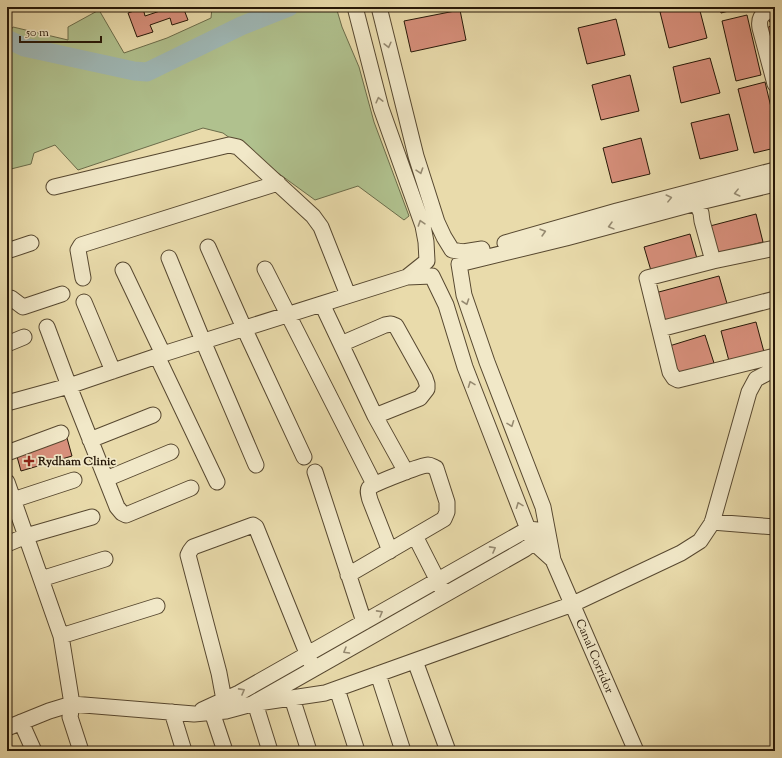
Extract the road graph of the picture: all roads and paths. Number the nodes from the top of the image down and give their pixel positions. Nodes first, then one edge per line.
1 (378, 7) edge
2 (772, 7) edge
3 (356, 8) edge
4 (765, 48) junction
5 (775, 64) edge
6 (775, 84) edge
7 (775, 170) edge
8 (278, 183) junction
9 (775, 184) edge
10 (54, 187) dead end
11 (694, 197) junction
12 (31, 243) dead end
13 (208, 247) dead end
14 (775, 248) edge
15 (452, 250) junction
16 (7, 251) edge
17 (169, 258) dead end
18 (426, 261) junction
19 (713, 261) junction
20 (460, 264) junction
21 (265, 269) dead end
22 (123, 270) dead end
23 (432, 276) junction
24 (407, 277) junction
25 (83, 278) dead end
26 (62, 294) dead end
27 (348, 295) junction
28 (7, 298) edge
29 (775, 299) edge
30 (84, 302) dead end
31 (322, 304) junction
32 (288, 314) junction
33 (47, 327) dead end
34 (244, 328) junction
35 (660, 329) junction
36 (24, 337) dead end
37 (203, 341) junction
38 (7, 344) edge
39 (341, 344) junction
40 (160, 355) junction
41 (775, 356) edge
42 (775, 369) edge
43 (113, 371) junction
44 (69, 386) junction
45 (7, 403) edge
46 (153, 415) dead end
47 (375, 416) junction
48 (60, 433) dead end
49 (90, 440) junction
50 (171, 452) dead end
51 (7, 453) edge
52 (304, 457) dead end
53 (256, 465) dead end
54 (315, 472) dead end
55 (406, 472) junction
56 (106, 479) junction
57 (74, 480) dead end
58 (7, 482) edge
59 (217, 482) dead end
60 (374, 484) junction
61 (191, 488) dead end
62 (13, 500) junction
63 (92, 517) dead end
64 (712, 522) junction
65 (775, 527) edge
66 (548, 532) junction
67 (26, 536) junction
68 (415, 536) junction
69 (531, 536) junction
70 (7, 544) edge
71 (390, 550) junction
72 (105, 559) dead end
73 (554, 560) junction
74 (348, 575) junction
75 (41, 579) junction
76 (437, 581) junction
77 (445, 594) junction
78 (573, 604) junction
79 (157, 606) dead end
80 (364, 622) junction
81 (61, 636) junction
82 (307, 654) junction
83 (415, 661) junction
84 (314, 669) junction
85 (378, 674) junction
86 (337, 689) junction
87 (292, 698) junction
88 (224, 700) junction
89 (254, 703) junction
90 (72, 704) junction
91 (172, 712) junction
92 (212, 712) junction
93 (194, 714) junction
94 (21, 722) junction
95 (7, 728) edge
96 (34, 751) edge
97 (81, 751) edge
98 (184, 751) edge
99 (225, 751) edge
100 (270, 751) edge
101 (309, 751) edge
102 (357, 751) edge
103 (403, 751) edge
104 (448, 751) edge
105 (636, 751) edge

1 -> 15 street
2 - 4 street
18 -> 3 street
4 - 5 street
4 - 6 street
7 - 11 street
8 - 10 street
8 - 25 street
8 - 27 street
9 -> 11 street
15 -> 11 street
11 - 19 street
11 -> 20 street
12 - 16 street
13 - 34 street
14 - 19 street
15 - 18 street
15 - 20 street
17 - 37 street
18 - 23 street
18 - 24 street
19 - 35 street
20 - 23 street
20 -> 66 street
21 - 32 street
22 - 40 street
23 - 24 street
69 -> 23 street
24 - 27 street
26 - 28 street
27 - 31 street
29 - 35 street
30 - 43 street
31 - 32 street
31 - 39 street
32 - 34 street
32 - 60 street
33 - 44 street
34 - 37 street
34 - 52 street
35 - 41 street
36 - 38 street
37 - 40 street
37 - 53 street
39 - 47 street
39 - 47 street
40 - 43 street
40 - 59 street
42 - 64 street
43 - 44 street
44 - 45 street
44 - 49 street
46 - 49 street
47 - 55 street
48 - 51 street
49 - 56 street
50 - 56 street
54 - 74 street
55 - 60 street
55 - 68 street
56 - 61 street
57 - 62 street
58 - 62 street
60 - 71 street
62 - 67 street
63 - 67 street
64 - 65 street
64 - 78 street
66 - 69 street
66 - 73 street
67 - 70 street
67 - 75 street
68 - 71 street
68 - 76 street
69 - 73 street
76 -> 69 street
69 - 77 street
71 - 74 street
72 - 75 street
73 - 78 street, Canal Corridor
74 - 80 street
75 - 81 street
76 - 77 street
80 -> 76 street
77 -> 84 street
78 - 83 street
78 - 105 street, Canal Corridor
79 - 81 street
80 - 82 street
81 - 90 street
82 - 84 street
88 -> 82 street
82 - 88 street
83 - 85 street
83 - 104 street
84 - 89 street
85 - 86 street
85 - 103 street
86 - 87 street
86 - 102 street
87 - 89 street
87 - 101 street
88 - 93 street
89 - 92 street
89 - 100 street
90 - 91 street
90 - 94 street
90 - 97 street
91 - 93 street
91 - 98 street
92 - 93 street
92 - 99 street
94 - 95 street
94 - 96 street

